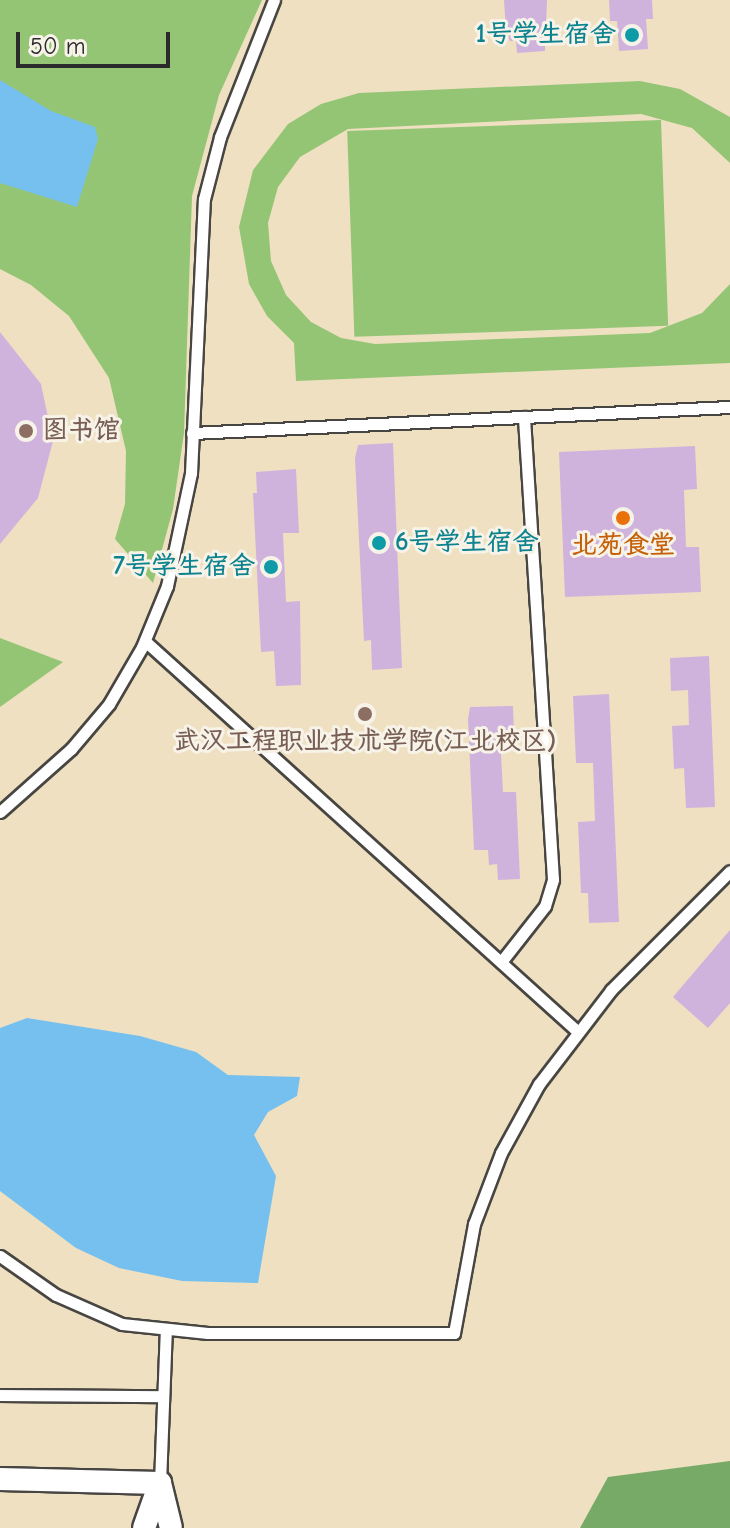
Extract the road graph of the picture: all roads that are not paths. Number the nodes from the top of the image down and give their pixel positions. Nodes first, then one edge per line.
1 (274, 0) edge
2 (730, 407) edge
3 (524, 417) junction
4 (192, 433) junction
5 (145, 641) junction
6 (0, 812) edge
7 (730, 871) edge
8 (501, 962) junction
9 (577, 1031) junction
10 (0, 1256) edge
11 (166, 1329) junction
12 (0, 1395) edge
13 (163, 1396) junction
14 (0, 1479) edge
15 (160, 1483) junction
16 (144, 1528) edge
17 (171, 1528) edge

1 - 4 lane
2 - 3 lane
3 - 4 lane
3 - 8 lane
4 - 5 lane
5 - 6 lane
5 - 8 lane
7 - 9 lane
8 - 9 lane
9 - 11 lane
10 - 11 lane
11 - 13 lane
12 - 13 lane
13 - 15 lane
14 - 15 street
15 - 16 street
15 - 17 street

